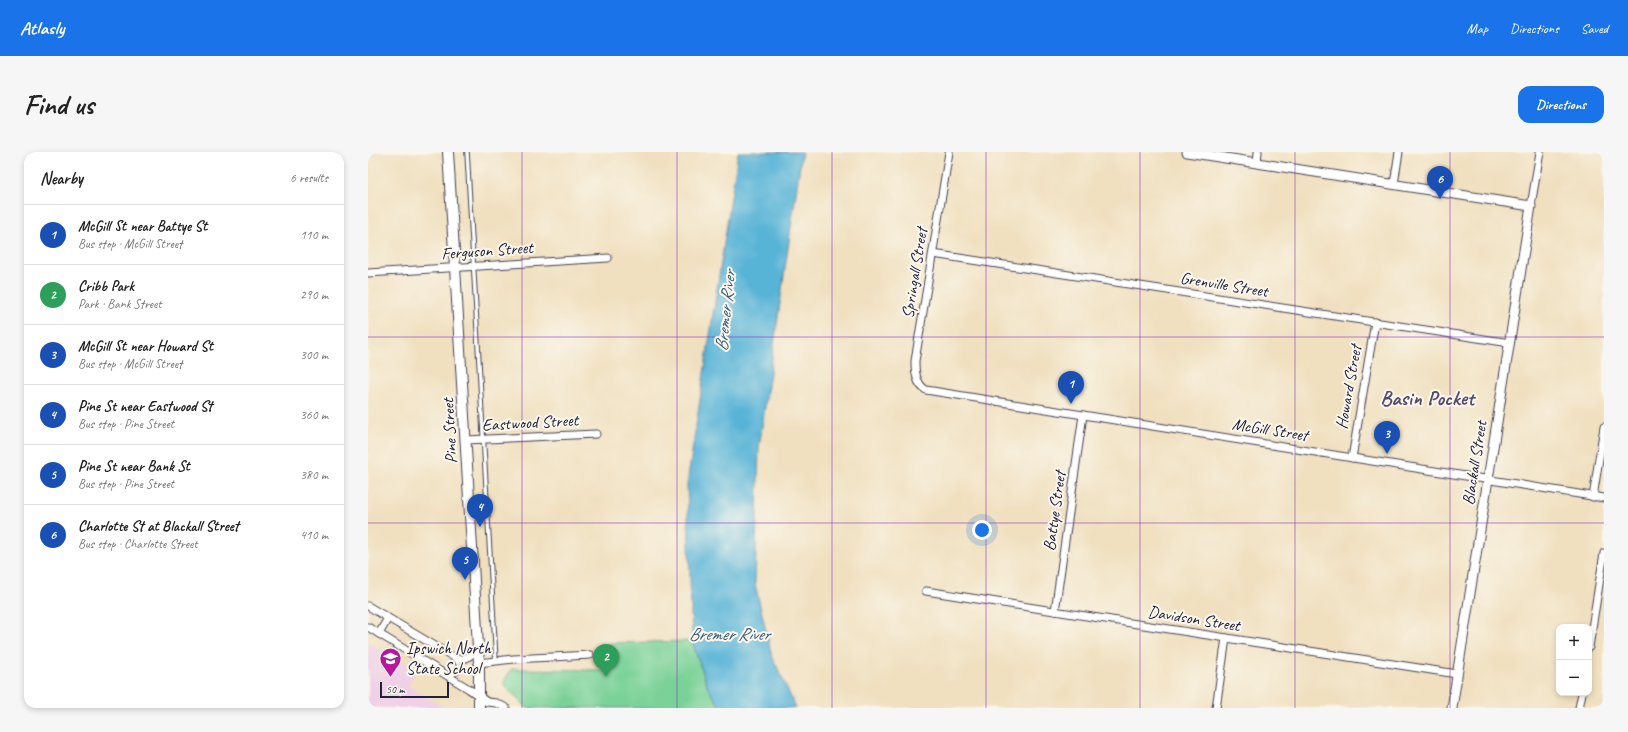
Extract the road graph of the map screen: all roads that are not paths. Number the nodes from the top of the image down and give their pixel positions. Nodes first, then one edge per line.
1 (448, 152) edge
2 (467, 152) edge
3 (949, 152) edge
4 (1187, 152) edge
5 (1258, 152) edge
6 (1399, 152) edge
7 (1540, 152) edge
8 (1257, 163) junction
9 (1394, 184) junction
10 (1531, 206) junction
11 (933, 254) junction
12 (608, 258) dead end
13 (474, 266) junction
14 (455, 268) junction
15 (368, 273) edge
16 (1375, 322) junction
17 (1510, 343) junction
18 (930, 391) joint
19 (1083, 415) junction
20 (1604, 427) edge
21 (596, 434) dead end
22 (466, 440) junction
23 (484, 440) junction
24 (1352, 458) junction
25 (1488, 480) junction
26 (1593, 497) junction
27 (1604, 498) edge
28 (1604, 553) edge
29 (926, 591) dead end
30 (368, 606) edge
31 (1055, 611) junction
32 (388, 618) junction
33 (368, 627) edge
34 (1592, 628) edge
35 (379, 634) junction
36 (1226, 638) junction
37 (478, 646) junction
38 (590, 655) dead end
39 (455, 659) junction
40 (496, 661) junction
41 (479, 663) junction
42 (1457, 674) junction
43 (449, 677) junction
44 (480, 696) junction
45 (1581, 696) edge
46 (479, 708) edge
47 (506, 708) edge
48 (1216, 708) edge
49 (1452, 708) edge
50 (1579, 708) edge

1 - 14 main road, Pine Street
2 - 13 lane, Pine Street
3 - 11 street, Springall Street
4 - 8 street
5 - 8 street
6 - 9 street
7 - 10 street, Blackall Street
8 - 9 street
9 - 10 street
10 - 17 street, Blackall Street
11 - 16 street, Grenville Street
11 - 18 street, Springall Street
12 - 13 street, Ferguson Street
13 - 14 street, Ferguson Street
13 - 23 lane, Pine Street
14 - 15 street, Ferguson Street
14 - 22 main road, Pine Street
16 - 17 street, Grenville Street
16 - 24 street, Howard Street
17 - 25 street, Blackall Street
18 - 19 street, McGill Street
19 - 24 street, McGill Street
19 - 31 street, Battye Street
20 - 26 street
21 - 23 street, Eastwood Street
22 - 23 street, Eastwood Street
22 - 37 main road, Pine Street
23 - 40 lane, Pine Street
24 - 25 street, McGill Street
25 - 26 street, McGill Street
25 - 42 street, Blackall Street
26 - 27 street, McGill Street
28 - 34 street
29 - 31 street, Davidson Street
30 - 32 street
31 - 36 street, Davidson Street
32 - 35 street
32 - 39 street
33 - 35 street
35 - 43 street
36 - 42 street, Davidson Street
36 - 48 street
37 - 39 street
37 - 41 main road, Pine Street
38 - 40 street
39 - 43 lane
40 - 41 street
41 - 44 main road, Pine Street
42 - 49 street, Blackall Street
43 - 44 street
44 - 46 main road, Pine Street
44 - 47 street
45 - 50 street

